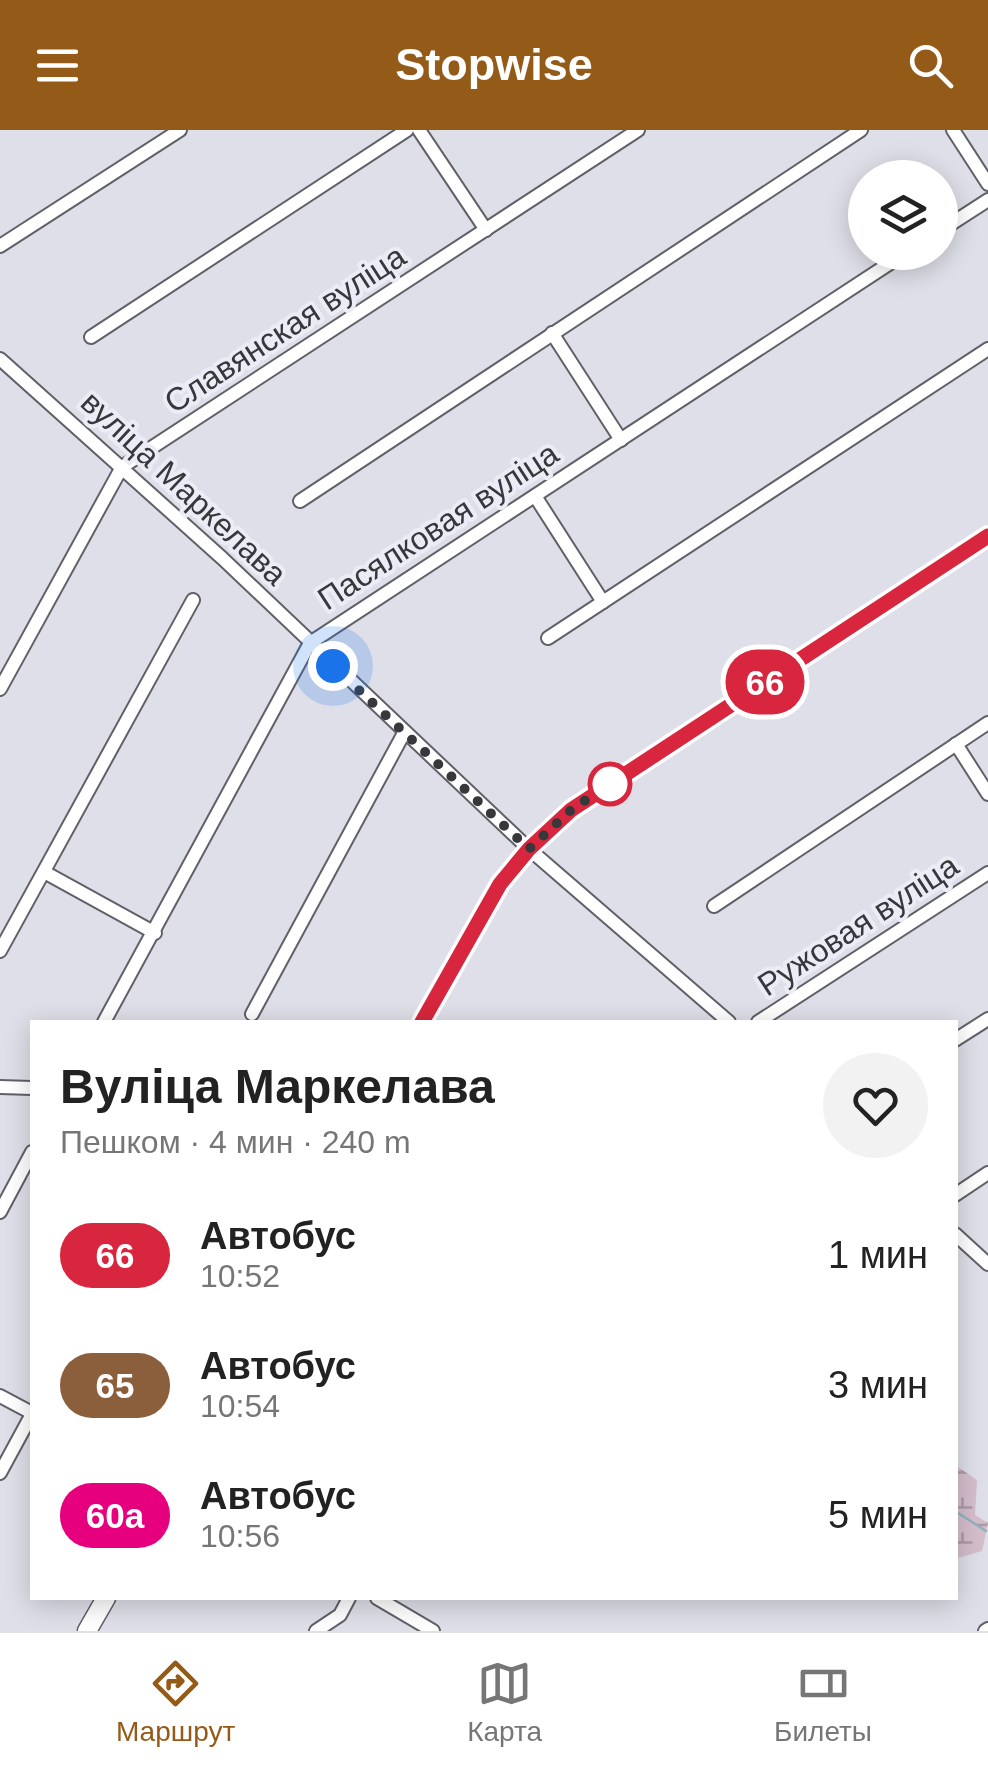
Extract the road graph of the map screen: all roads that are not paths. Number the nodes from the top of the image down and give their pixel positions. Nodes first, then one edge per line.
1 (180, 130) edge
2 (407, 130) edge
3 (418, 130) edge
4 (638, 130) edge
5 (861, 130) edge
6 (953, 130) edge
7 (988, 184) edge
8 (988, 200) edge
9 (958, 219) edge
10 (486, 230) junction
11 (0, 246) edge
12 (880, 270) edge
13 (552, 333) junction
14 (91, 337) dead end
15 (988, 349) edge
16 (0, 359) edge
17 (621, 440) junction
18 (122, 467) junction
19 (535, 496) junction
20 (300, 501) dead end
21 (988, 536) edge
22 (194, 600) dead end
23 (603, 602) junction
24 (548, 638) dead end
25 (310, 643) junction
26 (0, 689) edge
27 (988, 723) edge
28 (404, 733) junction
29 (956, 744) junction
30 (988, 794) edge
31 (529, 849) junction
32 (988, 873) edge
33 (46, 874) junction
34 (714, 906) dead end
35 (155, 934) junction
36 (0, 952) edge
37 (252, 1014) dead end
38 (988, 1019) edge
39 (105, 1020) edge
40 (423, 1020) edge
41 (727, 1020) edge
42 (761, 1020) edge
43 (958, 1038) edge
44 (0, 1087) edge
45 (30, 1088) edge
46 (30, 1155) edge
47 (988, 1173) edge
48 (6, 1188) edge
49 (958, 1193) edge
50 (0, 1212) edge
51 (958, 1237) edge
52 (988, 1264) edge
53 (0, 1396) edge
54 (30, 1413) edge
55 (30, 1418) edge
56 (0, 1473) edge
57 (105, 1600) edge
58 (348, 1600) edge
59 (379, 1600) edge
60 (87, 1631) edge
61 (316, 1631) edge
62 (433, 1631) edge

1 - 11 street
2 - 14 street
3 - 10 street
4 - 10 street, Славянская вуліца
5 - 13 street
6 - 7 street
8 - 9 street
10 - 18 street, Славянская вуліца
12 - 17 street, Пасялковая вуліца
13 - 17 street
13 - 20 street
15 - 23 street
16 - 18 street, вуліца Маркелава
17 - 19 street, Пасялковая вуліца
18 - 25 street, вуліца Маркелава
18 - 26 street, Славянская вуліца
19 - 23 street
19 - 25 street, Пасялковая вуліца
21 - 31 street
22 - 33 street
23 - 24 street
25 - 28 street, вуліца Маркелава
25 - 35 street, Пасялковая вуліца
27 - 29 street
28 - 31 street, вуліца Маркелава
28 - 37 street
29 - 30 street
29 - 34 street
31 - 40 street
31 - 41 street, вуліца Маркелава
32 - 42 street, Ружовая вуліца
33 - 35 street
33 - 36 street
35 - 39 street, Пасялковая вуліца
38 - 43 street
44 - 45 street
46 - 48 street
47 - 49 street
48 - 50 street
51 - 52 street
53 - 54 street
55 - 56 street
57 - 60 street
58 - 61 street
59 - 62 street

